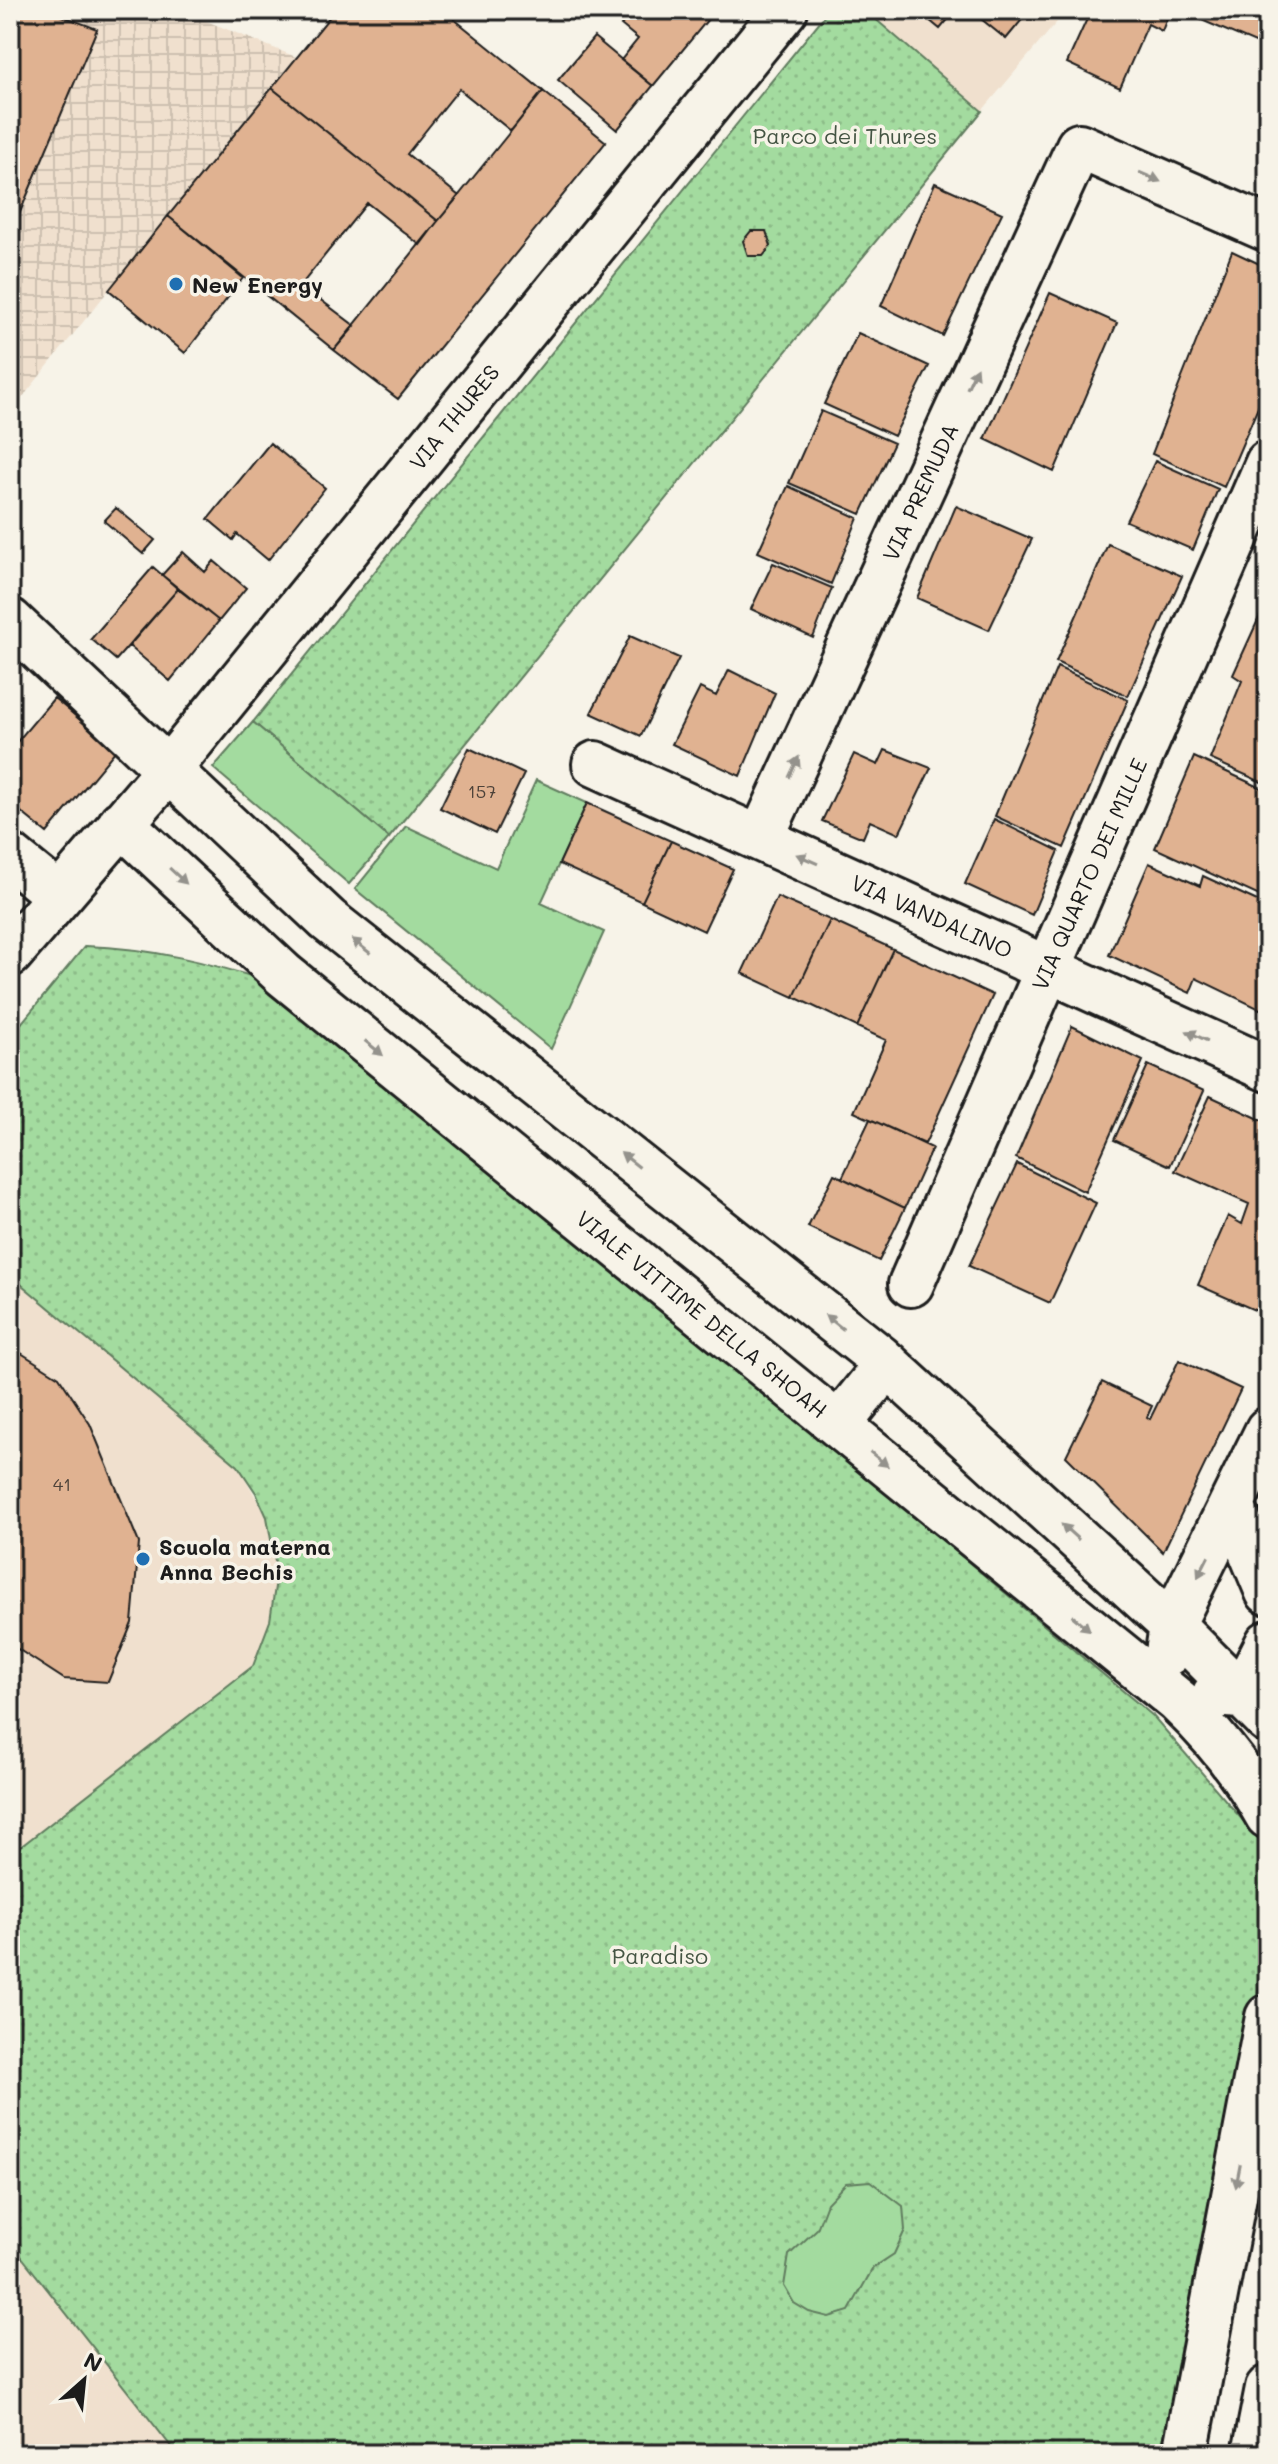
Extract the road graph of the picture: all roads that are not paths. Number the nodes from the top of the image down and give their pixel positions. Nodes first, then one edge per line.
1 (785, 10) edge
2 (1268, 229) edge
3 (1268, 463) edge
4 (10, 621) edge
5 (595, 764) dead end
6 (168, 770) junction
7 (121, 823) junction
8 (761, 838) junction
9 (10, 856) edge
10 (58, 895) junction
11 (10, 954) edge
12 (1048, 968) junction
13 (1268, 1069) edge
14 (911, 1284) dead end
15 (887, 1364) junction
16 (838, 1425) junction
17 (1268, 1430) edge
18 (1233, 1508) junction
19 (1268, 1592) edge
20 (1172, 1625) junction
21 (1268, 1643) edge
22 (1163, 1689) junction
23 (1255, 1709) edge
24 (1268, 1816) edge
25 (1268, 2017) edge
26 (1268, 2388) edge
27 (1185, 2454) edge
28 (1255, 2454) edge

1 - 6 street, VIA THURES
8 -> 2 street, VIA PREMUDA
3 - 12 street, VIA QUARTO DEI MILLE
4 - 6 street
5 - 8 street, VIA VANDALINO
6 - 7 street, VIA THURES
15 -> 6 street
7 - 10 street, VIA THURES
7 -> 16 street, VIALE VITTIME DELLA SHOAH
12 -> 8 street, VIA VANDALINO
9 - 10 street
10 - 11 street, VIA THURES
13 -> 12 street, VIA VANDALINO
12 - 14 street, VIA QUARTO DEI MILLE
15 - 16 street
20 -> 15 street
16 -> 22 street, VIALE VITTIME DELLA SHOAH
17 - 18 street
18 - 19 street
18 -> 20 street
20 - 22 street
20 - 23 street
21 - 23 street
22 - 23 street
22 - 24 street, VIALE VITTIME DELLA SHOAH
25 -> 27 street
26 - 28 street

